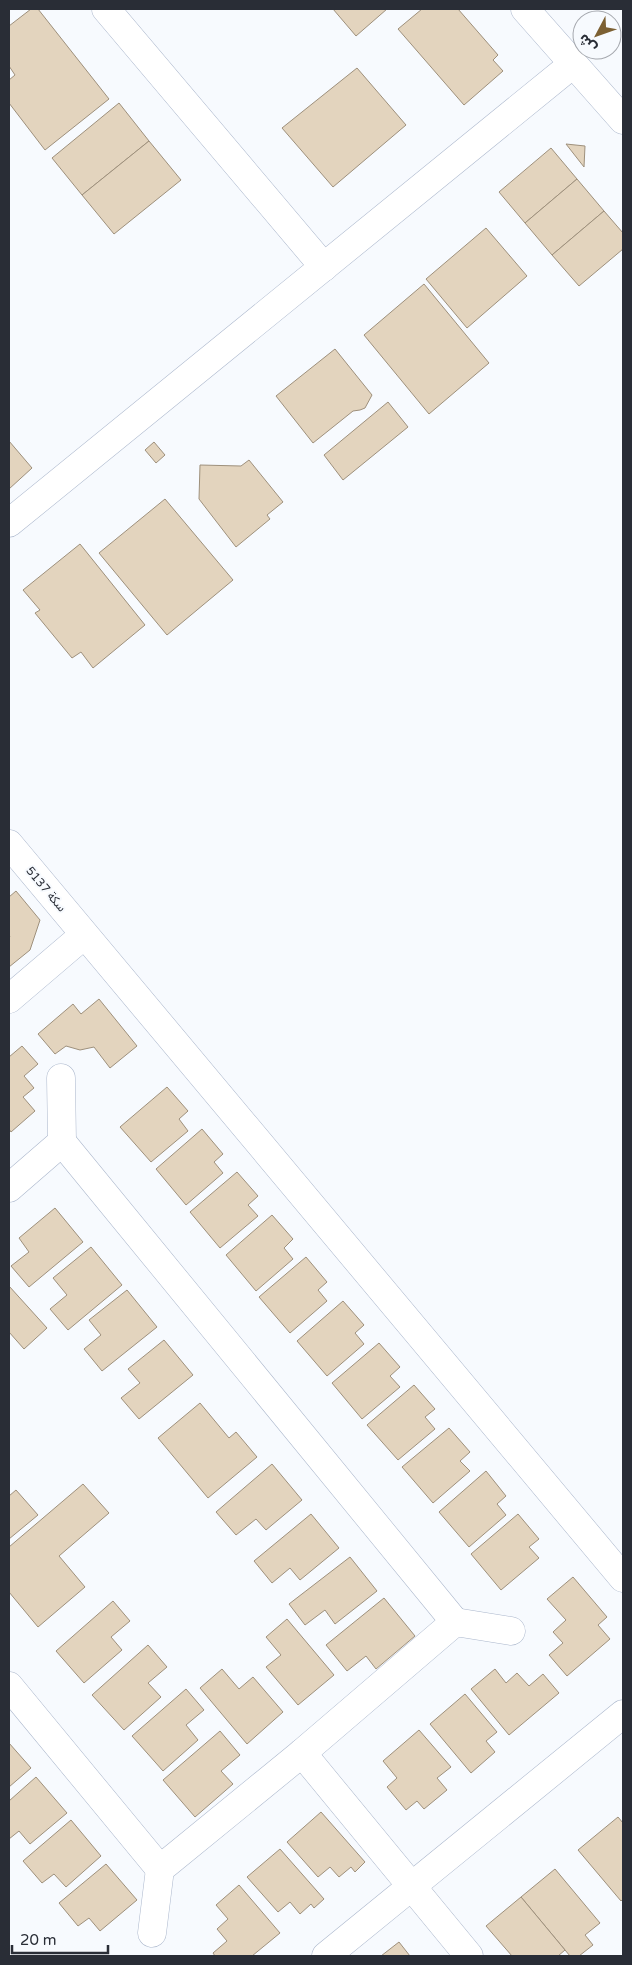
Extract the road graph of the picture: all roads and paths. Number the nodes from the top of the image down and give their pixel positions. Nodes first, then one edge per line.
1 (106, 9) edge
2 (525, 9) edge
3 (573, 64) junction
4 (623, 120) edge
5 (324, 267) junction
6 (9, 523) edge
7 (9, 844) edge
8 (84, 935) junction
9 (9, 999) edge
10 (61, 1078) dead end
11 (62, 1142) junction
12 (9, 1188) edge
13 (623, 1578) edge
14 (455, 1622) junction
15 (511, 1631) dead end
16 (9, 1686) edge
17 (623, 1714) edge
18 (302, 1753) junction
19 (160, 1869) junction
20 (410, 1886) junction
21 (152, 1933) dead end
22 (326, 1956) edge
23 (469, 1956) edge

1 - 5 street
2 - 3 street
3 - 4 street
3 - 5 street
5 - 6 street
7 - 8 street, سكة 5137
8 - 9 street
8 - 13 street, سكة 5137
10 - 11 street
11 - 12 street
11 - 14 street
14 - 15 street
14 - 18 street
16 - 19 street
17 - 20 street
18 - 19 street
18 - 20 street
19 - 21 street
20 - 22 street
20 - 23 street

